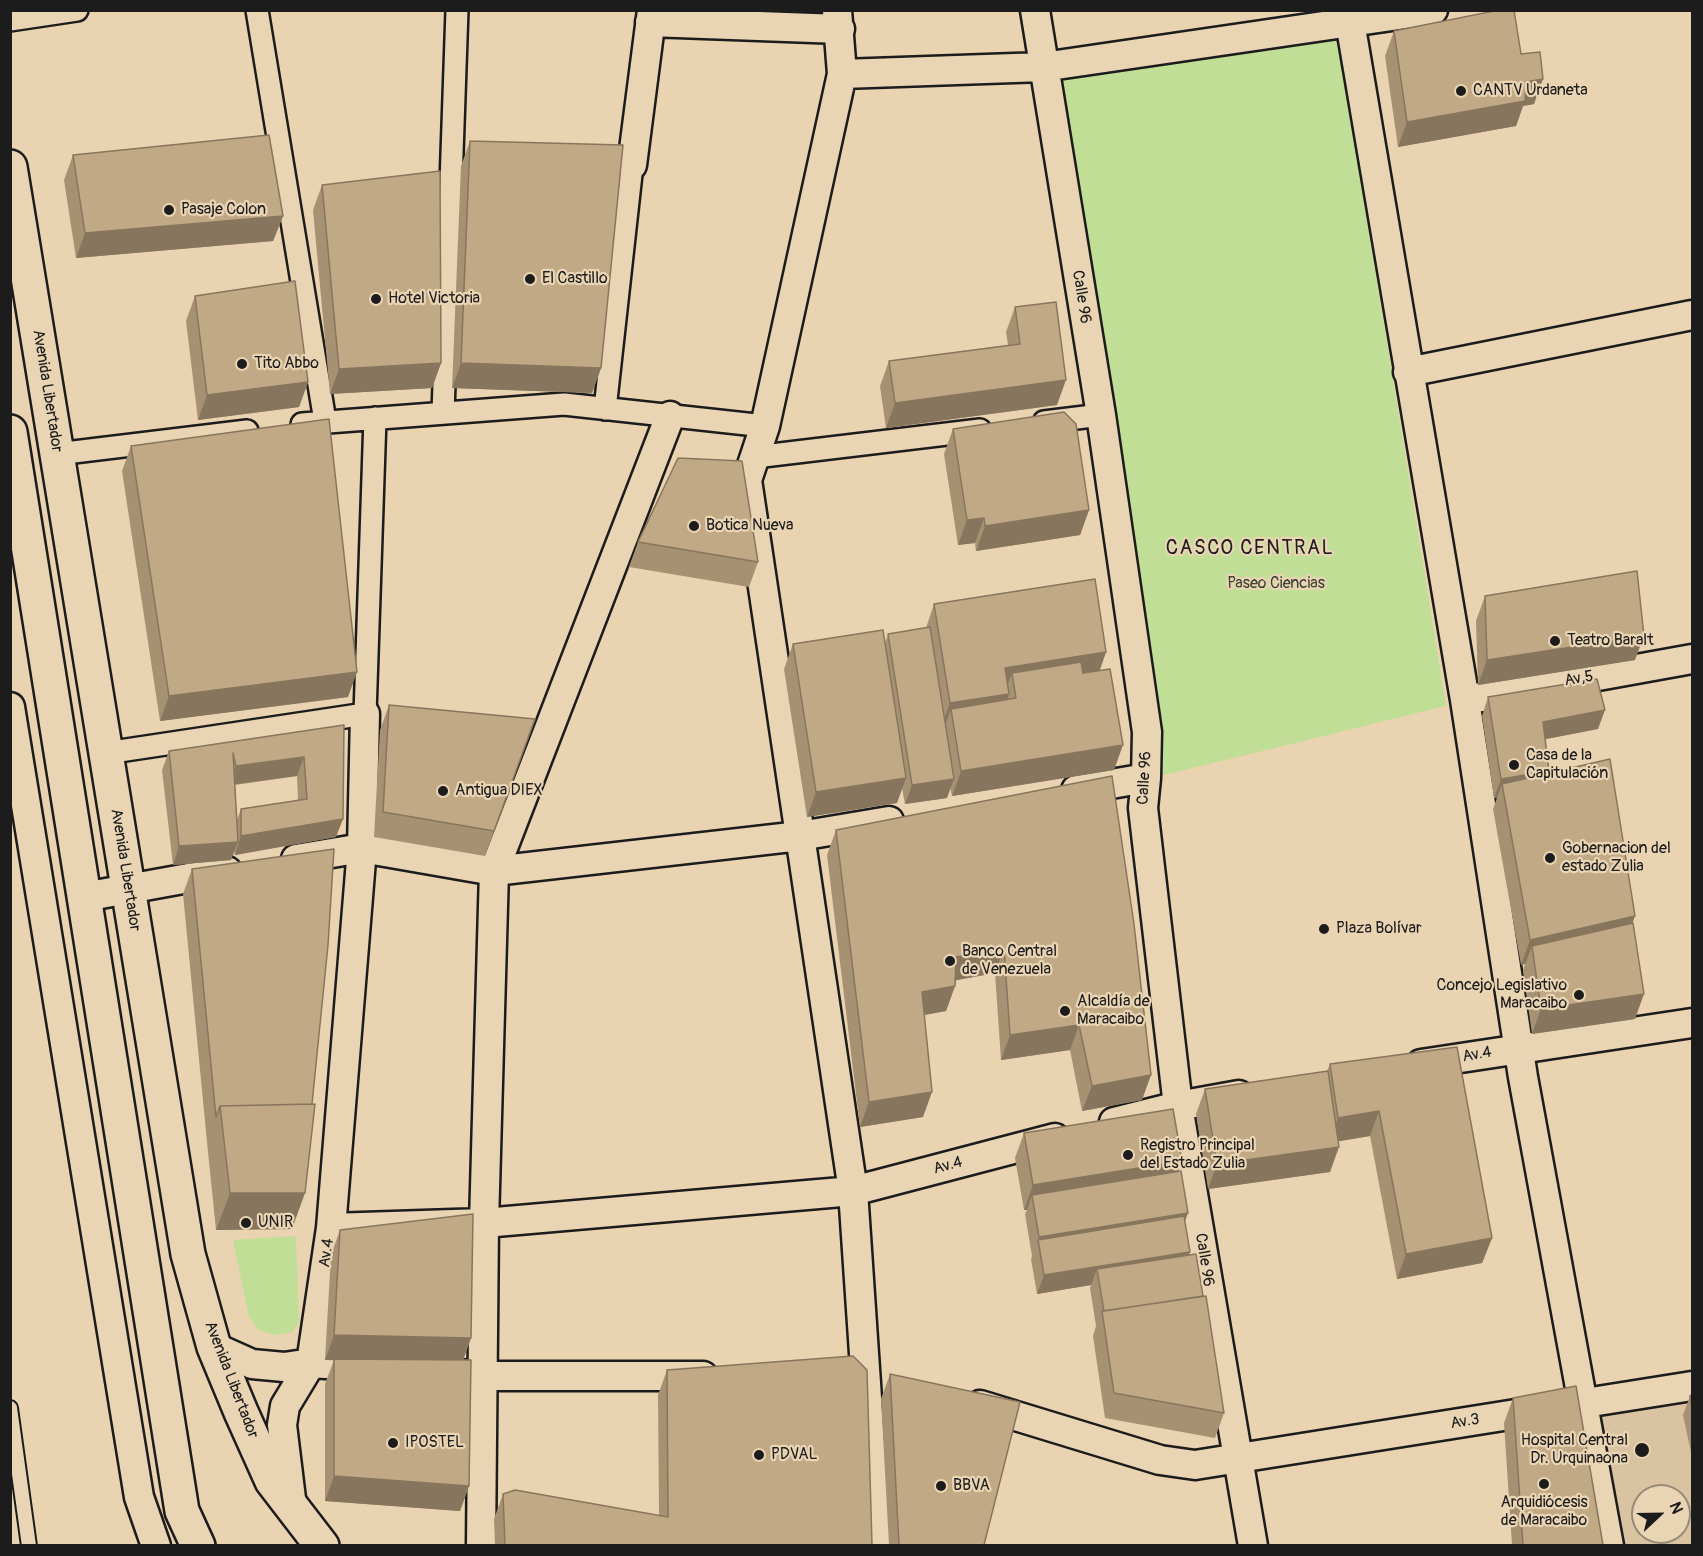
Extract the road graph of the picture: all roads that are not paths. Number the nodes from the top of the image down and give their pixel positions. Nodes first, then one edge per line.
1 (76, 10) edge
2 (257, 10) edge
3 (457, 10) edge
4 (1035, 10) edge
5 (1432, 10) edge
6 (651, 16) edge
7 (1349, 16) edge
8 (10, 20) edge
9 (838, 20) edge
10 (1043, 67) junction
11 (842, 74) junction
12 (632, 165) joint
13 (10, 167) edge
14 (1692, 315) edge
15 (1408, 372) junction
16 (605, 409) junction
17 (443, 413) junction
18 (1101, 415) junction
19 (670, 416) junction
20 (375, 418) junction
21 (325, 421) junction
22 (1020, 425) edge
23 (765, 426) junction
24 (997, 428) edge
25 (10, 432) edge
26 (57, 454) junction
27 (755, 457) junction
28 (1692, 658) edge
29 (1465, 700) junction
30 (10, 707) edge
31 (365, 714) junction
32 (106, 753) junction
33 (1146, 778) junction
34 (1054, 794) edge
35 (915, 817) edge
36 (800, 836) junction
37 (362, 848) junction
38 (494, 871) junction
39 (128, 887) junction
40 (84, 897) junction
41 (1692, 1023) edge
42 (1520, 1048) junction
43 (1390, 1070) edge
44 (1261, 1092) edge
45 (1178, 1106) junction
46 (127, 1163) junction
47 (85, 1173) junction
48 (852, 1191) junction
49 (484, 1223) junction
50 (331, 1228) junction
51 (214, 1347) junction
52 (311, 1363) junction
53 (726, 1375) edge
54 (484, 1376) junction
55 (1692, 1386) edge
56 (955, 1397) edge
57 (1584, 1403) junction
58 (10, 1408) edge
59 (1237, 1459) junction
60 (292, 1507) junction
61 (29, 1545) edge
62 (156, 1545) edge
63 (198, 1545) edge
64 (322, 1545) edge
65 (481, 1545) edge
66 (877, 1545) edge
67 (1253, 1545) edge
68 (1609, 1545) edge

1 - 8 street
2 - 21 street
3 - 17 street
4 - 10 street, Calle 96
5 - 7 street
6 - 9 street
6 - 12 street
7 - 10 street
7 - 15 street
9 - 11 street
10 - 11 street
10 - 18 street, Calle 96
11 - 23 street
12 - 16 street
13 - 26 main road, Avenida Libertador
14 - 15 street
15 - 29 street
16 - 17 street
16 - 19 street
17 - 20 street
18 - 22 street
18 - 33 street, Calle 96
19 - 23 street
19 - 38 street
20 - 21 street
20 - 31 street
21 - 26 street
23 - 27 street
24 - 27 street
25 - 40 main road
26 - 32 main road, Avenida Libertador
27 - 36 street
28 - 29 street, Av,5
29 - 42 street
30 - 47 street
31 - 32 street
31 - 37 street
32 - 39 main road, Avenida Libertador
33 - 34 street
33 - 45 street, Calle 96
35 - 36 street
36 - 38 street
36 - 48 street
37 - 38 street
37 - 39 street
37 - 50 street
38 - 49 street
39 - 40 street
39 - 51 main road, Avenida Libertador
40 - 46 main road
41 - 42 street, Av.4
42 - 43 street, Av.4
42 - 57 street
44 - 45 street, Av.4
45 - 48 street, Av.4
45 - 59 street, Calle 96
46 - 47 street
46 - 63 main road
47 - 62 street
48 - 49 street, Av.4
48 - 66 street
49 - 50 street, Av.4
49 - 54 street
50 - 52 street, Av.4
51 - 52 street
51 - 60 main road, Avenida Libertador
52 - 54 street
52 - 60 street
53 - 54 street
54 - 65 street
55 - 57 street, Av.3
56 - 59 street, Av.3
57 - 59 street, Av.3
57 - 68 street
58 - 61 lane
59 - 67 street, Calle 96
60 - 64 main road, Avenida Libertador

